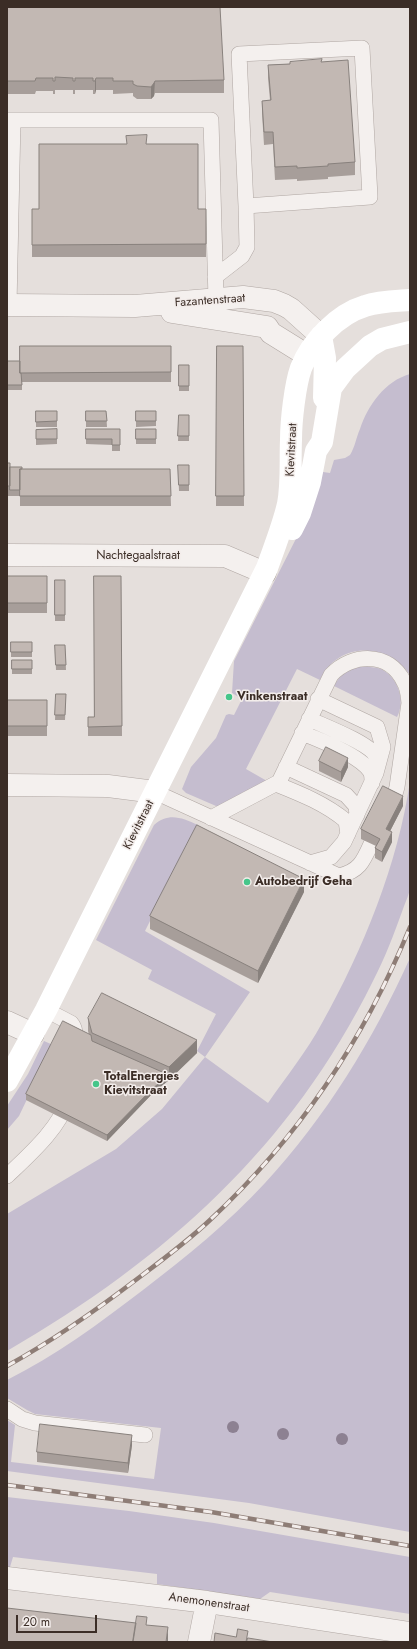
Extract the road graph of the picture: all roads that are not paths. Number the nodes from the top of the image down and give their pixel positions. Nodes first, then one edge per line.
1 (10, 120) edge
2 (246, 206) junction
3 (216, 277) junction
4 (216, 300) junction
5 (410, 300) edge
6 (8, 305) edge
7 (135, 306) junction
8 (410, 332) edge
9 (321, 336) junction
10 (317, 357) junction
11 (354, 360) junction
12 (322, 442) junction
13 (7, 556) edge
14 (266, 570) junction
15 (318, 699) junction
16 (309, 719) junction
17 (302, 733) junction
18 (378, 765) junction
19 (286, 767) junction
20 (372, 783) junction
21 (276, 784) junction
22 (7, 785) edge
23 (155, 792) junction
24 (393, 801) edge
25 (357, 815) junction
26 (212, 818) junction
27 (348, 834) junction
28 (371, 844) edge
29 (310, 863) junction
30 (46, 1010) junction
31 (7, 1022) edge
32 (33, 1034) junction
33 (76, 1063) edge
34 (7, 1081) edge
35 (74, 1081) edge
36 (7, 1176) edge
37 (7, 1409) edge
38 (145, 1435) dead end
39 (7, 1578) edge
40 (207, 1602) junction
41 (410, 1633) edge
42 (199, 1642) edge

1 - 3 lane
1 - 6 lane
2 - 2 lane
2 - 3 lane
3 - 4 lane
4 - 7 street, Fazantenstraat
4 - 9 street, Fazantenstraat
5 - 9 main road, Kievitstraat
6 - 7 street, Fazantenstraat
7 - 10 street, Fazantenstraat
8 - 11 main road, Kievitstraat
9 - 10 main road, Kievitstraat
10 - 11 main road
10 - 12 main road
10 - 14 main road, Kievitstraat
11 - 12 main road, Kievitstraat
12 - 14 main road, Kievitstraat
13 - 14 street, Nachtegaalstraat
14 - 23 main road, Kievitstraat
15 - 16 lane
15 - 18 lane
15 - 24 lane
16 - 17 lane
16 - 18 lane
17 - 19 lane
17 - 20 lane
18 - 20 lane
19 - 21 lane
19 - 25 lane
20 - 25 lane
21 - 26 lane
21 - 27 lane
22 - 23 street
23 - 26 lane
23 - 30 main road, Kievitstraat
25 - 27 lane
26 - 29 lane
27 - 29 lane
28 - 29 lane
30 - 32 main road, Kievitstraat
30 - 33 lane
31 - 32 street
32 - 34 main road, Kievitstraat
35 - 36 lane
37 - 38 lane
39 - 40 street, Anemonenstraat
40 - 41 street, Anemonenstraat
40 - 42 street

